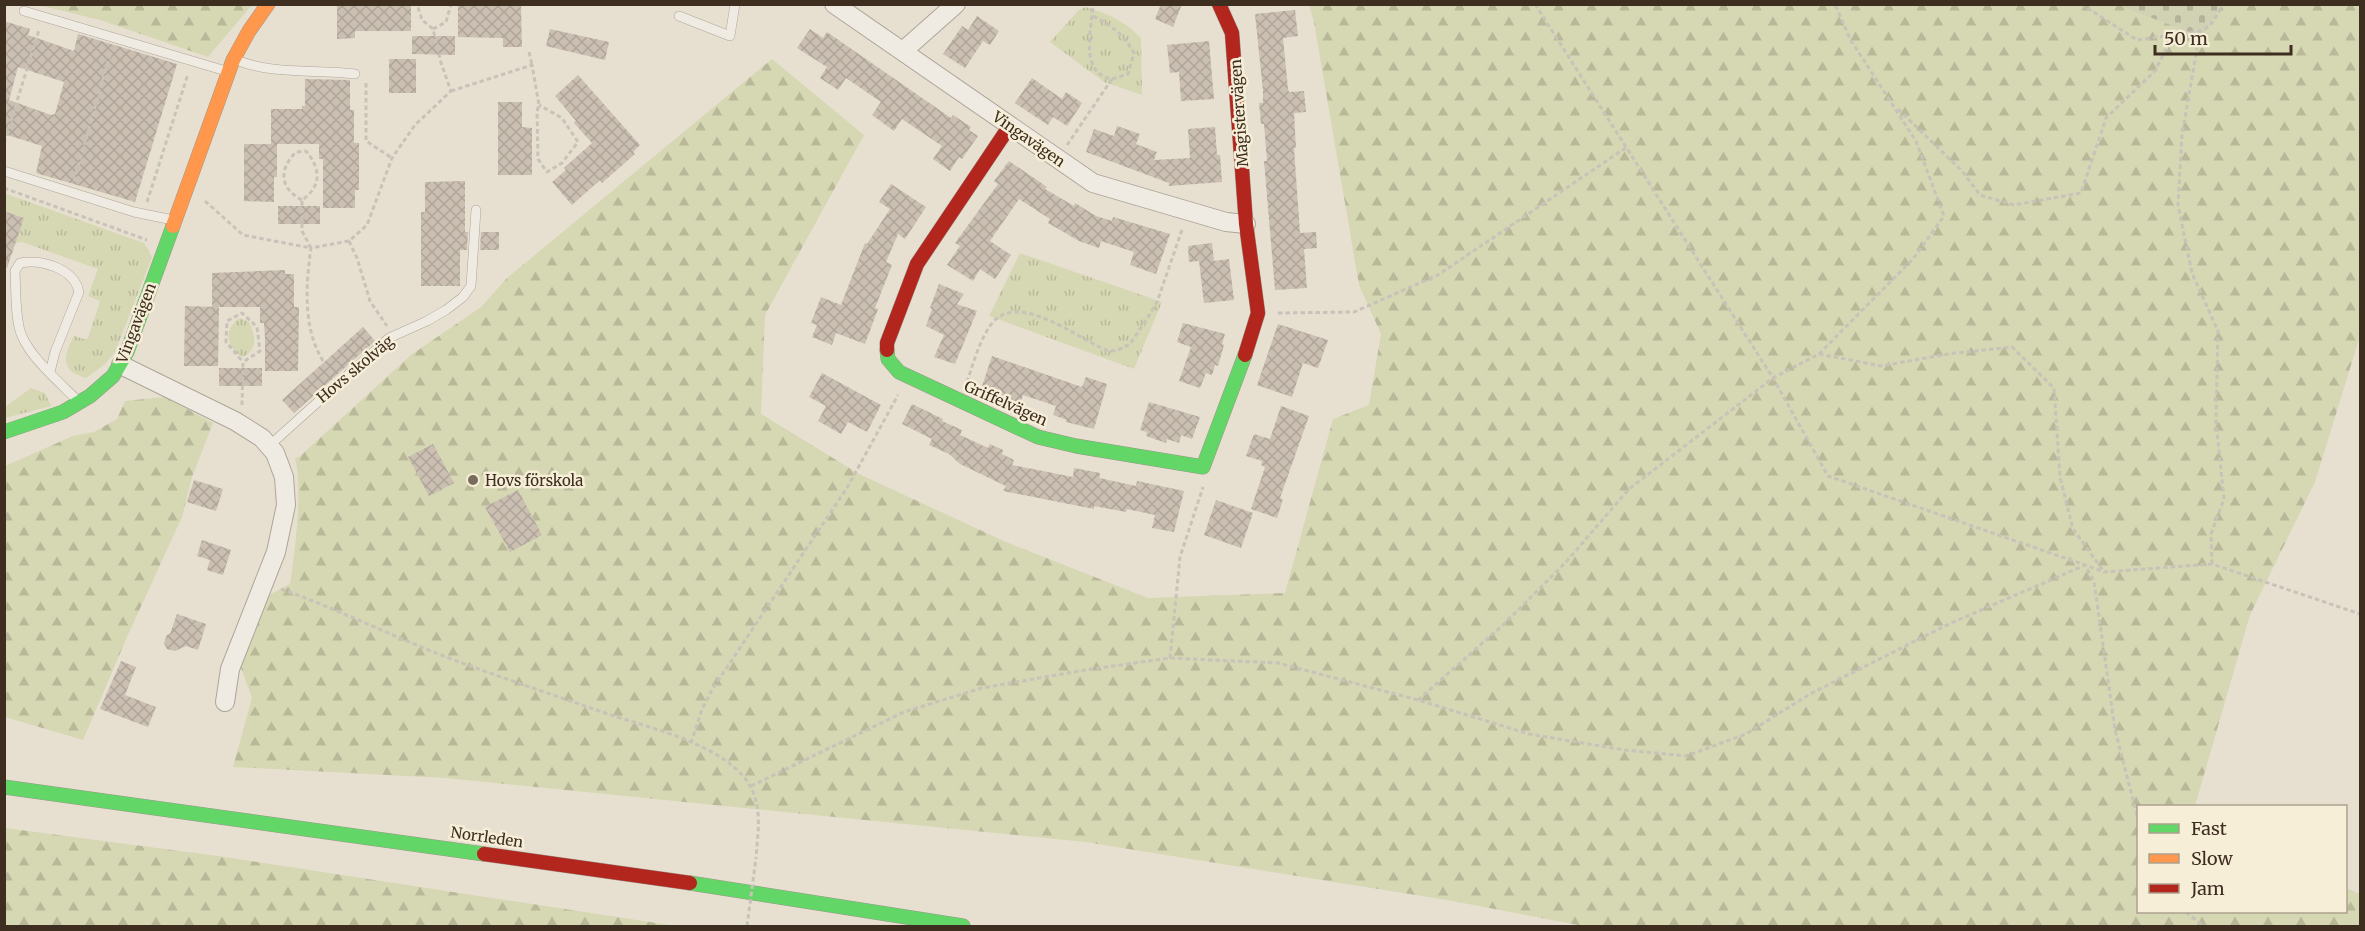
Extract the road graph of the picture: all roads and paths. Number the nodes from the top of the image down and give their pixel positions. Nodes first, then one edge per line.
1 (268, 4) edge
2 (417, 4) edge
3 (451, 4) edge
4 (735, 4) edge
5 (834, 4) edge
6 (956, 4) edge
7 (1093, 4) edge
8 (1219, 4) edge
9 (1534, 4) edge
10 (1835, 4) edge
11 (2081, 4) edge
12 (2224, 4) edge
13 (24, 11) dead end
14 (679, 16) dead end
15 (1093, 16) junction
16 (43, 17) junction
17 (433, 29) junction
18 (2200, 30) junction
19 (2173, 35) junction
20 (115, 38) junction
21 (903, 51) junction
22 (530, 52) dead end
23 (193, 62) junction
24 (532, 65) junction
25 (231, 66) junction
26 (355, 74) joint
27 (1112, 79) junction
28 (451, 91) junction
29 (539, 105) junction
30 (1895, 106) junction
31 (1009, 127) junction
32 (4, 142) edge
33 (1627, 147) junction
34 (392, 158) junction
35 (1058, 159) junction
36 (4, 171) edge
37 (188, 185) junction
38 (4, 188) edge
39 (70, 194) junction
40 (302, 200) junction
41 (476, 210) dead end
42 (1188, 211) junction
43 (143, 214) junction
44 (175, 220) junction
45 (1246, 224) junction
46 (349, 241) junction
47 (166, 247) junction
48 (311, 248) junction
49 (1258, 313) junction
50 (393, 336) junction
51 (1819, 354) junction
52 (243, 362) junction
53 (121, 365) junction
54 (50, 372) junction
55 (908, 376) junction
56 (1773, 378) junction
57 (339, 381) junction
58 (960, 401) junction
59 (79, 402) junction
60 (241, 425) junction
61 (4, 432) edge
62 (270, 445) junction
63 (1203, 467) junction
64 (2212, 564) junction
65 (2085, 565) junction
66 (2104, 572) junction
67 (266, 584) junction
68 (2361, 614) edge
69 (1170, 658) junction
70 (1418, 700) junction
71 (225, 702) dead end
72 (691, 743) junction
73 (751, 786) junction
74 (4, 787) edge
75 (2137, 812) edge
76 (2187, 913) edge
77 (747, 927) edge
78 (963, 927) edge
79 (2206, 927) edge

1 - 25 main road, Vingavägen
2 - 17 path
3 - 17 path
4 - 14 lane
5 - 21 street, Vingavägen
6 - 21 street
7 - 15 path
8 - 45 main road, Magistervägen
9 - 33 path
10 - 30 path
11 - 19 path
12 - 18 path
13 - 16 lane
15 - 27 path
15 - 27 path
16 - 20 lane
16 - 32 path
17 - 28 path
18 - 19 path
18 - 64 path
19 - 30 path
20 - 23 lane
20 - 39 path
21 - 31 street, Vingavägen
22 - 24 path
23 - 25 lane
23 - 43 path
24 - 28 path
24 - 29 path
25 - 26 lane
25 - 37 main road, Vingavägen
26 - 34 path
27 - 35 path
28 - 34 path
29 - 29 path
30 - 51 path
31 - 35 street, Vingavägen
31 - 55 main road, Griffelvägen
33 - 49 path
33 - 56 path
34 - 46 path
35 - 42 street, Vingavägen
36 - 39 lane
37 - 44 main road, Vingavägen
37 - 48 path
38 - 47 path
39 - 43 lane
40 - 40 path
40 - 48 path
41 - 50 lane, Hovs skolväg
42 - 45 street, Vingavägen
42 - 58 path
43 - 44 lane
44 - 47 main road, Vingavägen
45 - 49 main road
46 - 48 path
46 - 50 path
47 - 53 main road, Vingavägen
48 - 57 path
49 - 63 main road
50 - 57 lane, Hovs skolväg
51 - 56 path
51 - 66 path
52 - 52 path
52 - 60 path
53 - 59 main road, Vingavägen
53 - 60 street
54 - 54 lane
54 - 59 lane
55 - 58 main road, Griffelvägen
55 - 72 path
56 - 65 path
56 - 70 path
57 - 62 lane, Hovs skolväg
58 - 63 main road, Griffelvägen
59 - 61 main road, Vingavägen
60 - 62 street
62 - 67 street
63 - 69 path
64 - 66 path
64 - 68 path
65 - 66 path
65 - 70 path
65 - 75 path
67 - 71 street
67 - 72 path
69 - 70 path
69 - 73 path
72 - 73 path
73 - 77 path, bridge
74 - 78 main road, Norrleden
76 - 79 path

